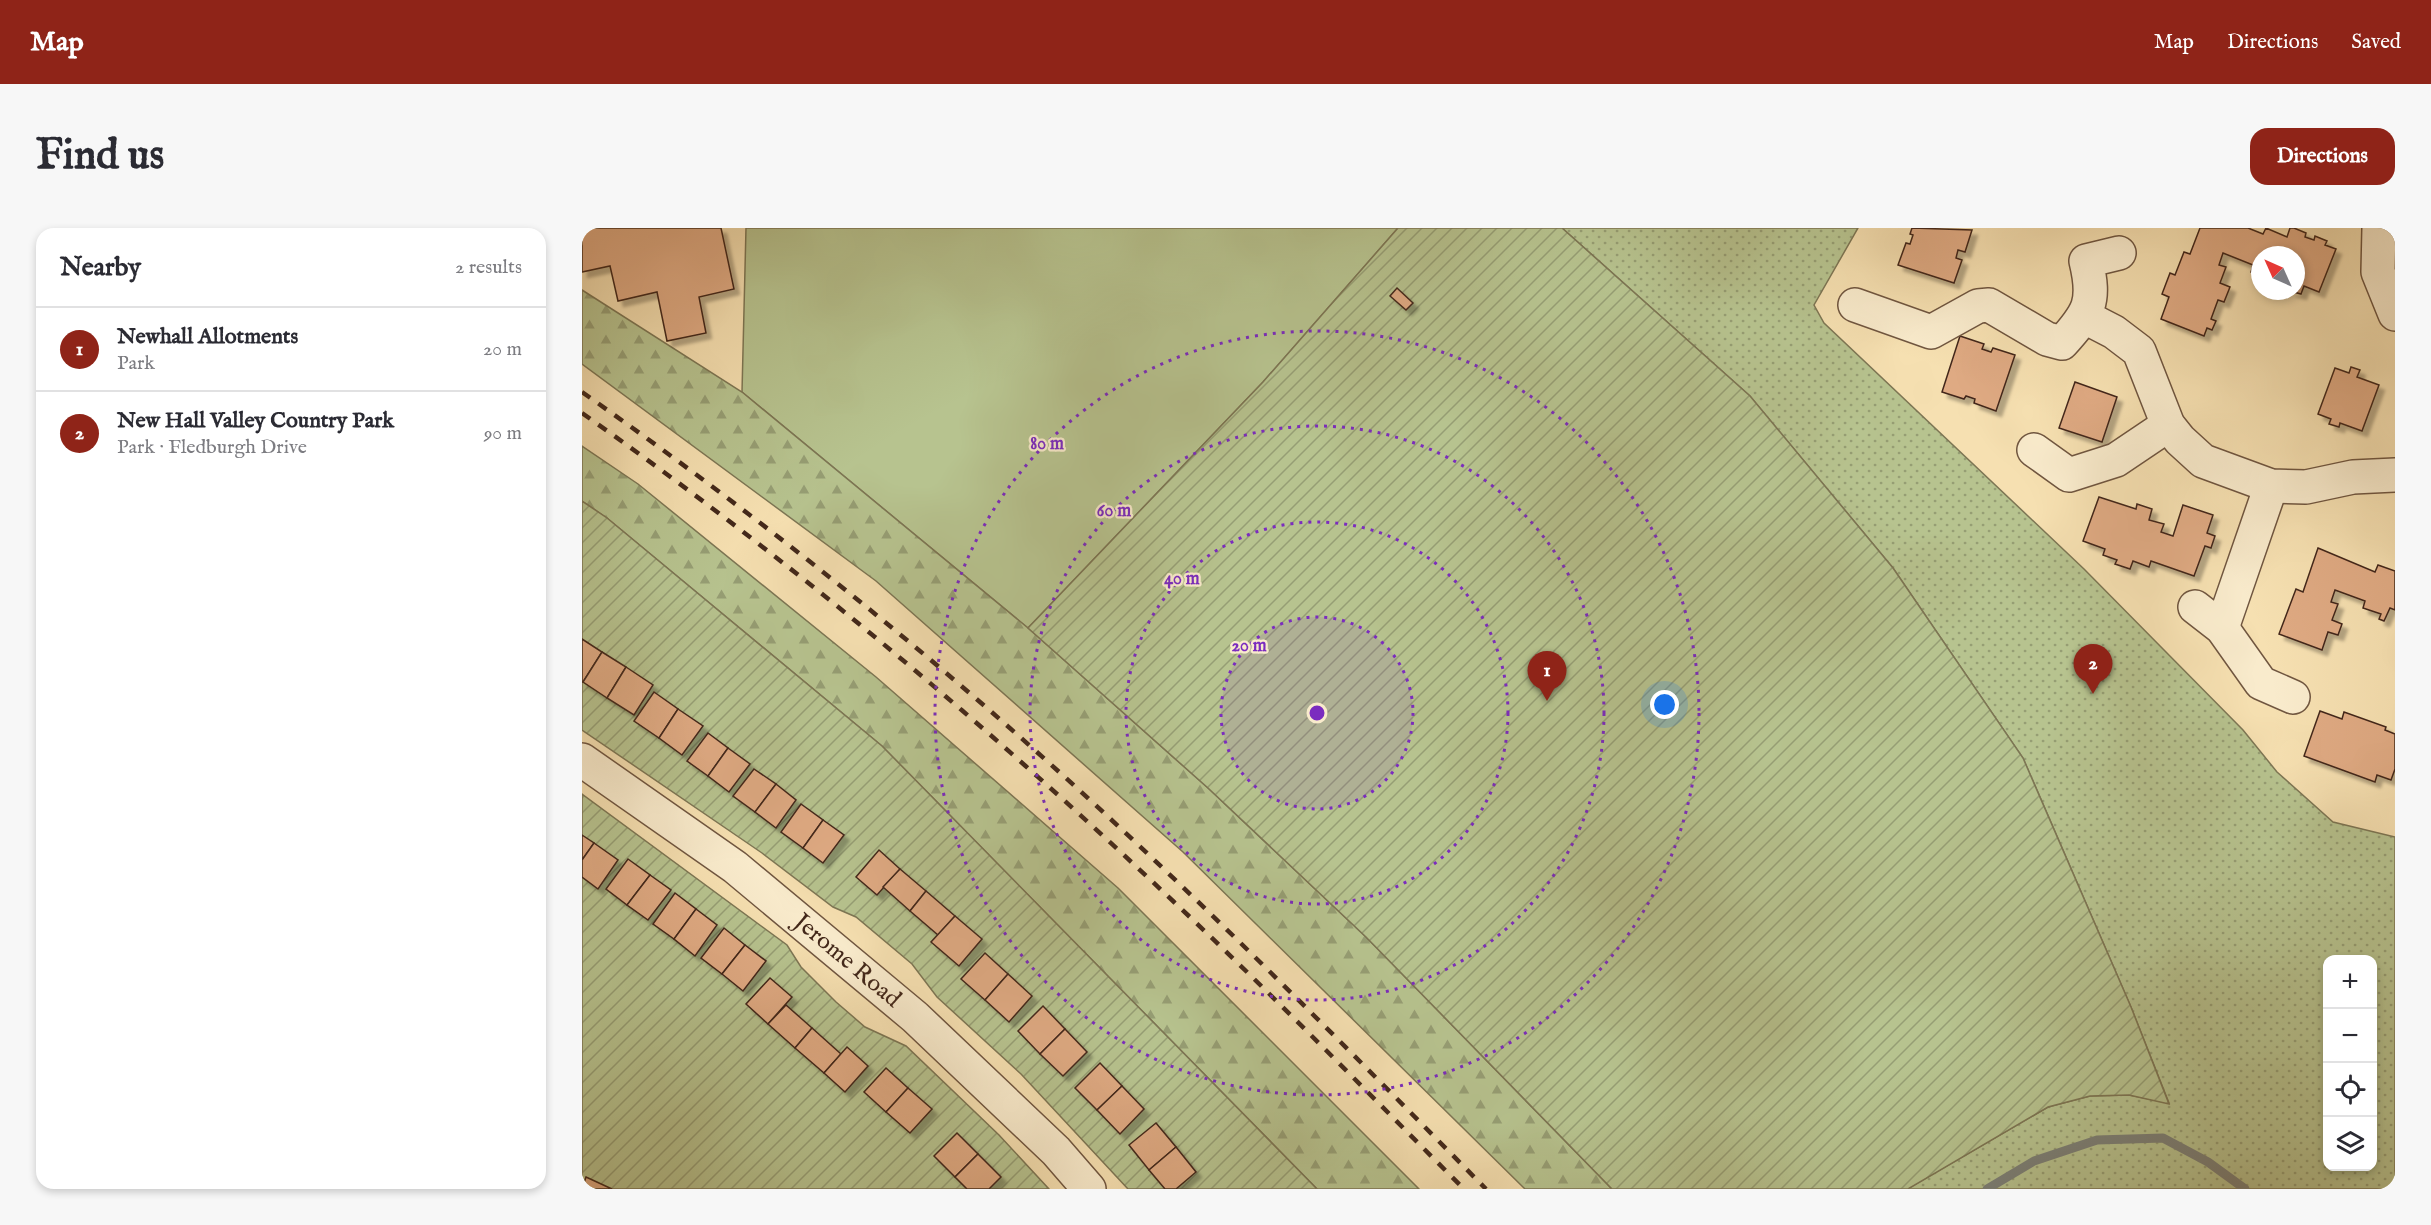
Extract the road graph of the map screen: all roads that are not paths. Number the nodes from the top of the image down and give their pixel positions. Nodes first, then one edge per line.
1 (2379, 228) edge
2 (2119, 253) dead end
3 (1855, 305) dead end
4 (2395, 314) edge
5 (2085, 317) junction
6 (2168, 425) junction
7 (2034, 450) dead end
8 (2395, 475) edge
9 (2271, 486) junction
10 (2195, 607) dead end
11 (2222, 628) junction
12 (2293, 697) dead end
13 (582, 760) edge
14 (1089, 1189) edge

1 - 4 street
2 - 5 street
3 - 5 street
5 - 6 street
6 - 7 street
6 - 9 street
8 - 9 street
9 - 11 street
10 - 11 street
11 - 12 street
13 - 14 street, Jerome Road

